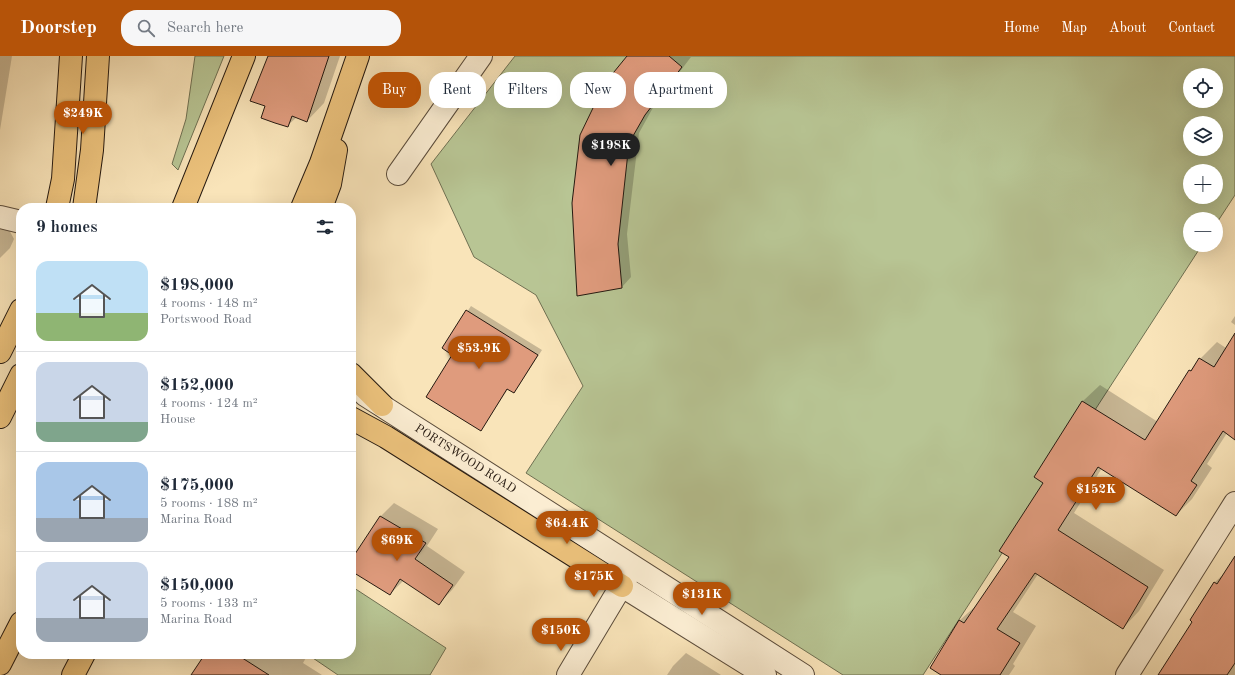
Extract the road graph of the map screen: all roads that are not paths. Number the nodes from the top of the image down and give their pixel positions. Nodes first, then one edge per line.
1 (71, 56) edge
2 (98, 56) edge
3 (244, 56) edge
4 (358, 56) edge
5 (481, 56) edge
6 (343, 104) junction
7 (398, 174) dead end
8 (58, 203) edge
9 (85, 203) edge
10 (185, 203) edge
11 (304, 203) edge
12 (323, 203) edge
13 (0, 216) edge
14 (16, 221) edge
15 (16, 320) edge
16 (0, 352) edge
17 (356, 379) edge
18 (16, 385) edge
19 (356, 388) edge
20 (382, 405) junction
21 (0, 417) edge
22 (356, 421) edge
23 (1235, 503) edge
24 (633, 567) junction
25 (622, 586) junction
26 (16, 633) edge
27 (81, 659) edge
28 (0, 664) edge
29 (73, 675) edge
30 (568, 675) edge
31 (765, 675) edge
32 (803, 675) edge
33 (1127, 675) edge

1 - 8 main road
2 - 9 main road
3 - 10 main road
4 - 6 main road
5 - 7 street
6 - 11 main road
6 - 12 main road
13 - 14 street
15 - 16 main road
17 - 20 main road
18 - 21 main road
19 - 20 street, PORTSWOOD ROAD
20 - 24 street, PORTSWOOD ROAD
22 - 25 main road
23 - 33 street
24 - 25 street
24 - 32 street, PORTSWOOD ROAD
25 - 30 street
25 - 31 street
26 - 28 main road
27 - 29 main road

